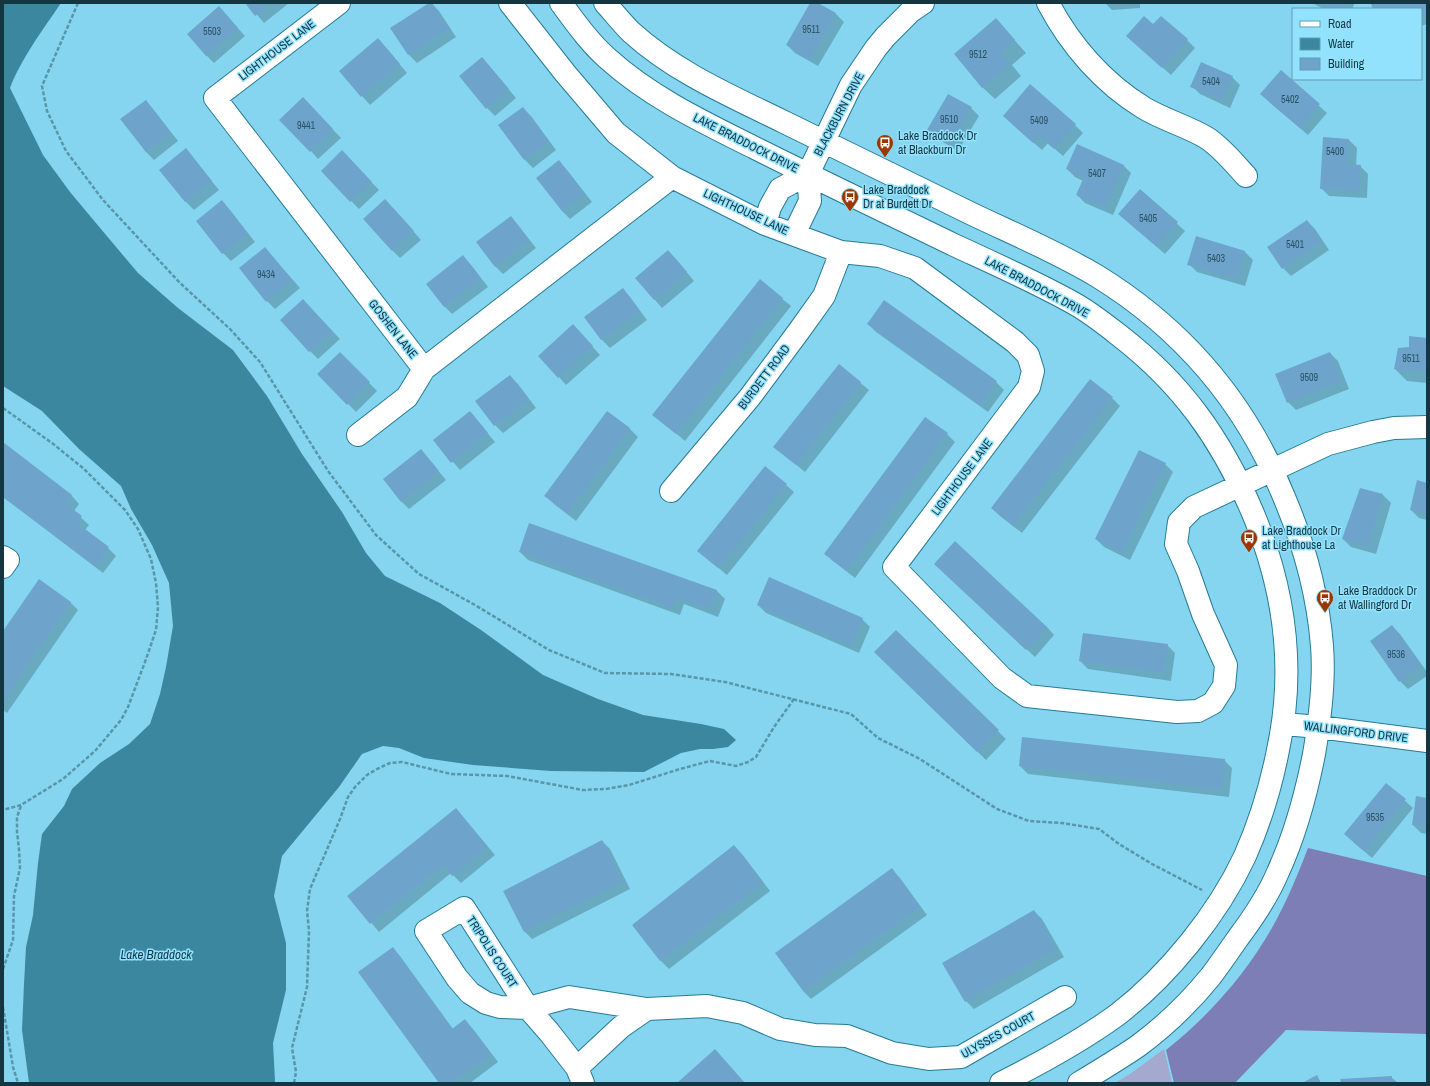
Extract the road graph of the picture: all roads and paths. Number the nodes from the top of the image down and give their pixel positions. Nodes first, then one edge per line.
1 (78, 3) edge
2 (339, 3) edge
3 (510, 3) edge
4 (561, 3) edge
5 (605, 3) edge
6 (1048, 3) edge
7 (911, 6) edge
8 (215, 98) joint
9 (823, 142) junction
10 (808, 174) junction
11 (1246, 176) dead end
12 (672, 177) junction
13 (765, 224) junction
14 (794, 234) junction
15 (841, 252) junction
16 (424, 369) junction
17 (3, 408) edge
18 (1427, 427) edge
19 (358, 435) dead end
20 (1273, 470) junction
21 (1241, 486) junction
22 (671, 491) dead end
23 (3, 557) edge
24 (3, 567) edge
25 (794, 699) junction
26 (1284, 724) junction
27 (1319, 727) junction
28 (1427, 741) edge
29 (21, 805) junction
30 (3, 810) edge
31 (1220, 899) junction
32 (3, 969) edge
33 (1065, 997) dead end
34 (3, 1007) edge
35 (528, 1008) junction
36 (647, 1009) junction
37 (580, 1075) edge
38 (18, 1083) edge
39 (294, 1083) edge
40 (1001, 1083) edge
41 (1079, 1083) edge

1 - 25 path
2 - 8 street, LIGHTHOUSE LANE
3 - 12 street, LIGHTHOUSE LANE
4 - 10 street, LAKE BRADDOCK DRIVE
5 - 9 street
6 - 11 street
7 - 9 street, BLACKBURN DRIVE
8 - 16 street, GOSHEN LANE
9 - 10 street, BLACKBURN DRIVE
9 - 20 street
10 - 13 street
10 - 14 street, BLACKBURN DRIVE
10 - 21 street, LAKE BRADDOCK DRIVE
12 - 13 street, LIGHTHOUSE LANE
12 - 16 street, GOSHEN LANE
13 - 14 street, LIGHTHOUSE LANE
14 - 15 street, LIGHTHOUSE LANE
15 - 21 street, LIGHTHOUSE LANE
15 - 22 street, BURDETT ROAD
16 - 19 street
17 - 29 path
18 - 20 street, LIGHTHOUSE LANE
20 - 21 street, LIGHTHOUSE LANE
20 - 27 street
21 - 26 street, LAKE BRADDOCK DRIVE
23 - 24 street
25 - 31 path
25 - 39 path
26 - 27 street, WALLINGFORD DRIVE
26 - 31 street, LAKE BRADDOCK DRIVE
27 - 28 street, WALLINGFORD DRIVE
27 - 41 street
29 - 30 path
29 - 32 path
31 - 40 street, LAKE BRADDOCK DRIVE
33 - 36 street, ULYSSES COURT
34 - 38 path
35 - 35 street, TRIPOLIS COURT
35 - 36 street, ULYSSES COURT
35 - 37 street, TRIPOLIS COURT
36 - 37 street

